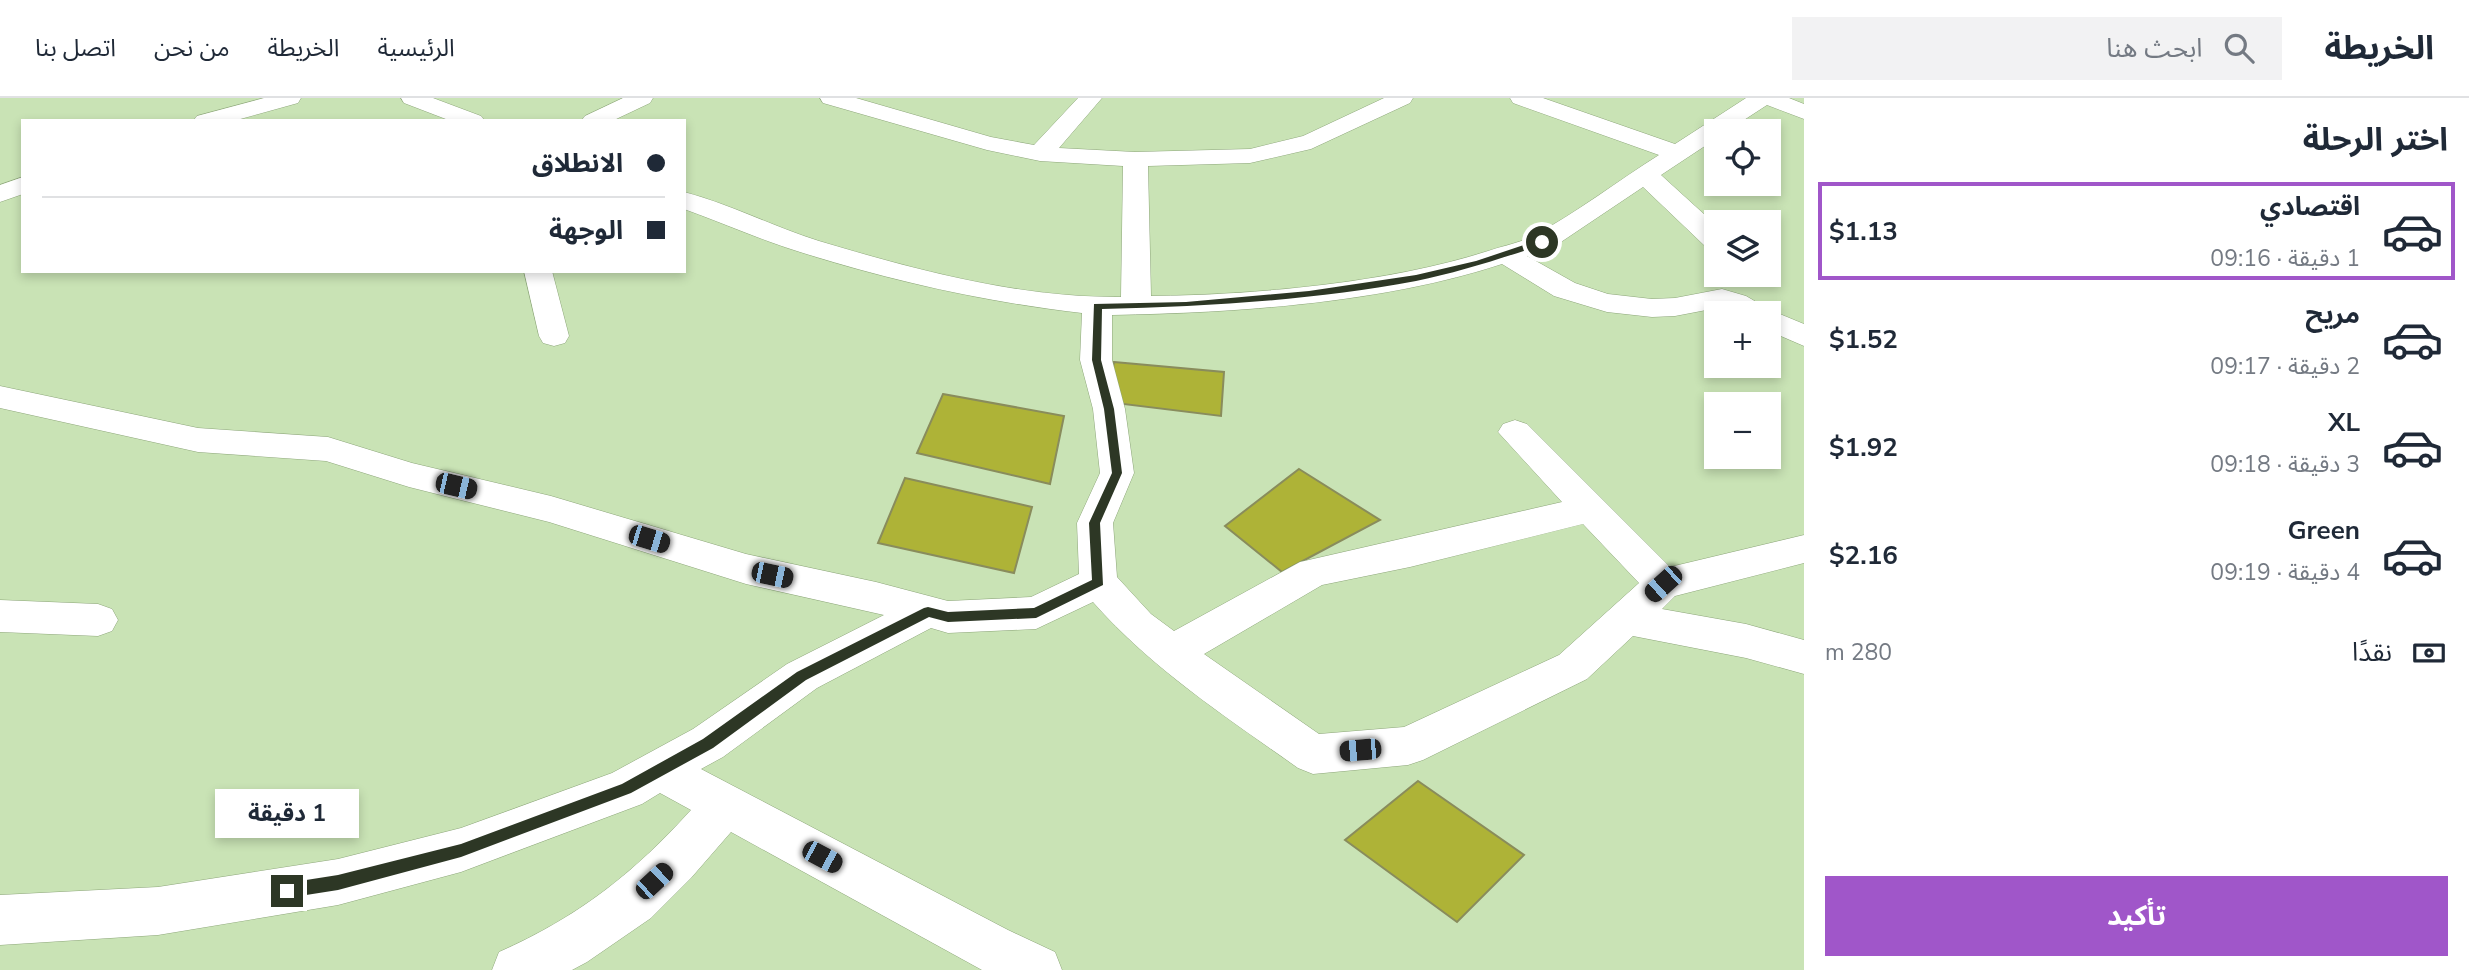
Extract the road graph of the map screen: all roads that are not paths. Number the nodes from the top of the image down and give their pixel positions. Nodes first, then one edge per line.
1 (290, 98) edge
2 (412, 98) edge
3 (642, 98) edge
4 (831, 98) edge
5 (893, 98) edge
6 (1091, 98) edge
7 (1402, 98) edge
8 (1521, 98) edge
9 (1762, 98) edge
10 (1769, 98) edge
11 (872, 111) junction
12 (1804, 112) edge
13 (212, 119) edge
14 (467, 119) edge
15 (597, 119) edge
16 (1678, 153) junction
17 (1040, 154) junction
18 (1135, 159) junction
19 (1644, 175) junction
20 (21, 186) edge
21 (0, 194) edge
22 (686, 201) edge
23 (1704, 228) edge
24 (1506, 254) junction
25 (538, 273) edge
26 (1721, 287) edge
27 (1724, 287) edge
28 (1742, 301) edge
29 (1097, 306) junction
30 (1136, 306) junction
31 (1781, 325) edge
32 (554, 336) dead end
33 (1804, 336) edge
34 (0, 397) edge
35 (1515, 432) dead end
36 (1590, 509) junction
37 (1804, 550) edge
38 (1098, 582) junction
39 (1663, 584) junction
40 (928, 611) junction
41 (0, 616) edge
42 (1625, 618) junction
43 (98, 620) dead end
44 (1172, 652) junction
45 (1804, 657) edge
46 (660, 770) junction
47 (725, 805) junction
48 (0, 920) edge
49 (517, 970) edge
50 (1037, 970) edge

1 - 13 street
2 - 14 street
3 - 15 street
4 - 11 street
5 - 11 street
6 - 17 street
7 - 18 street
8 - 16 street
9 - 16 street
10 - 12 street
11 - 17 street
16 - 19 street
17 - 18 street
18 - 30 street
19 - 23 street
19 - 24 street
20 - 21 street
22 - 29 street
24 - 26 street
24 - 30 street
25 - 32 street
27 - 28 street
29 - 30 street
29 - 38 street
31 - 33 street
34 - 40 street
35 - 36 street
36 - 39 street
36 - 44 street
37 - 39 street
38 - 40 street
38 - 44 street
39 - 42 street
40 - 46 street
41 - 43 street
42 - 44 street
42 - 45 street
46 - 47 street
46 - 48 street
47 - 49 street
47 - 50 street

